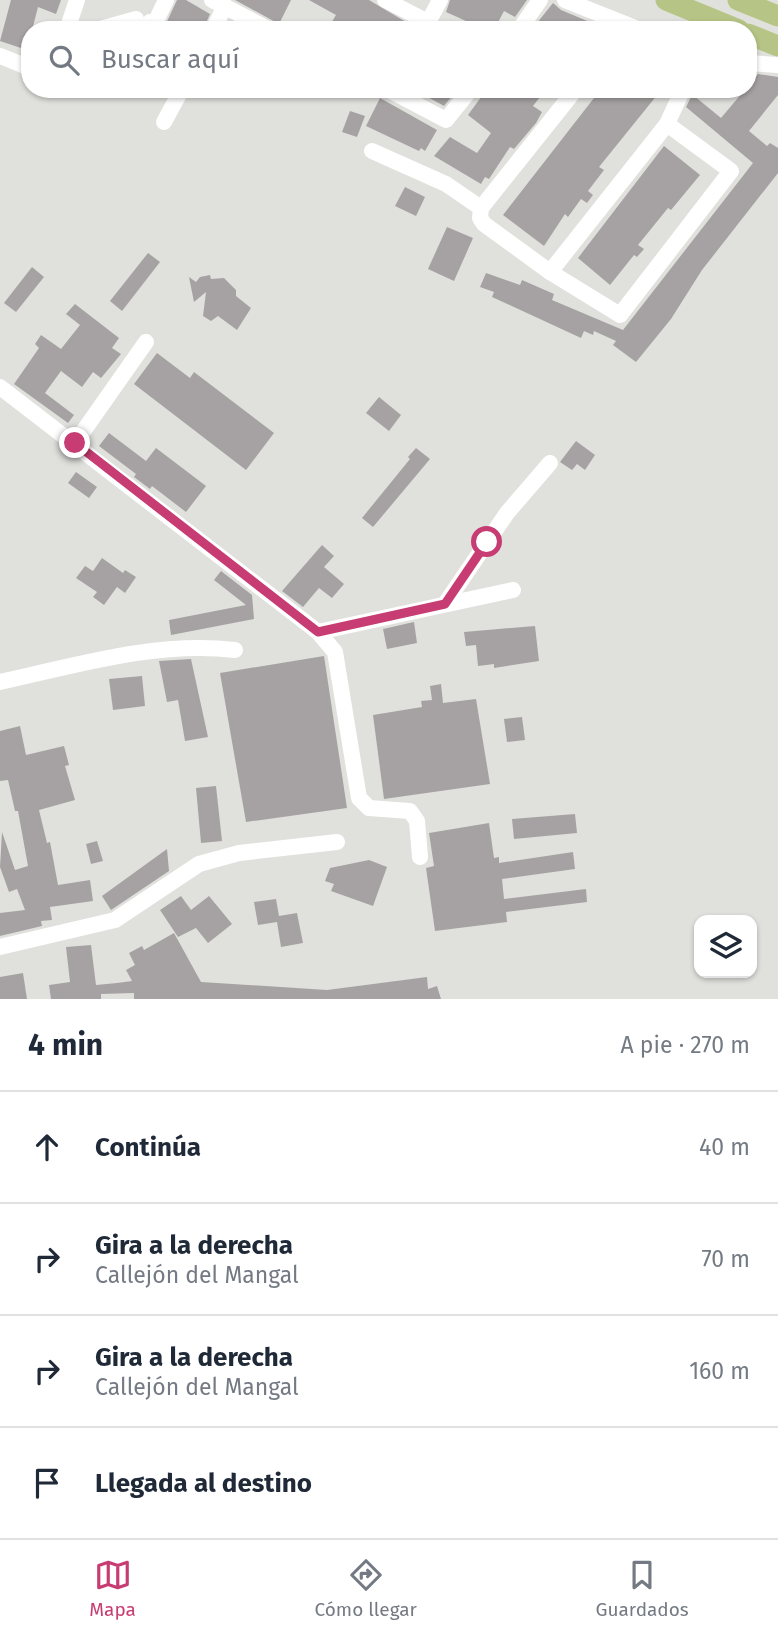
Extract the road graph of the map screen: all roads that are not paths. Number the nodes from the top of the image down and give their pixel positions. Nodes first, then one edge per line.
1 (77, 0) edge
2 (166, 0) edge
3 (385, 0) edge
4 (440, 0) edge
5 (540, 0) edge
6 (565, 0) edge
7 (666, 0) edge
8 (740, 0) edge
9 (218, 3) edge
10 (776, 13) edge
11 (70, 21) edge
12 (147, 21) edge
13 (214, 21) edge
14 (253, 21) edge
15 (418, 21) edge
16 (429, 21) edge
17 (525, 21) edge
18 (606, 21) edge
19 (717, 21) edge
20 (757, 38) edge
21 (778, 46) edge
22 (0, 57) edge
23 (757, 64) edge
24 (21, 65) edge
25 (778, 65) edge
26 (176, 98) edge
27 (405, 98) edge
28 (464, 98) edge
29 (569, 98) edge
30 (679, 98) edge
31 (164, 122) dead end
32 (667, 124) junction
33 (372, 151) dead end
34 (481, 208) junction
35 (550, 272) junction
36 (146, 342) dead end
37 (0, 387) edge
38 (75, 443) junction
39 (550, 463) dead end
40 (513, 590) dead end
41 (445, 604) junction
42 (318, 632) junction
43 (235, 650) dead end
44 (0, 682) edge
45 (337, 842) dead end
46 (420, 857) dead end
47 (0, 947) edge

1 - 11 street
2 - 12 street
3 - 15 street
4 - 16 street
5 - 17 street
6 - 18 street
7 - 19 main road
8 - 10 main road
9 - 13 street
9 - 14 street
20 - 21 main road
22 - 24 street
23 - 25 street
26 - 31 street
27 - 28 street
29 - 34 street
30 - 32 street
32 - 35 street
32 - 35 street
33 - 34 street
34 - 35 street
36 - 38 street
37 - 38 street
38 - 42 street
39 - 41 street
40 - 41 street
41 - 42 street
42 - 46 street
43 - 44 street
45 - 47 street

